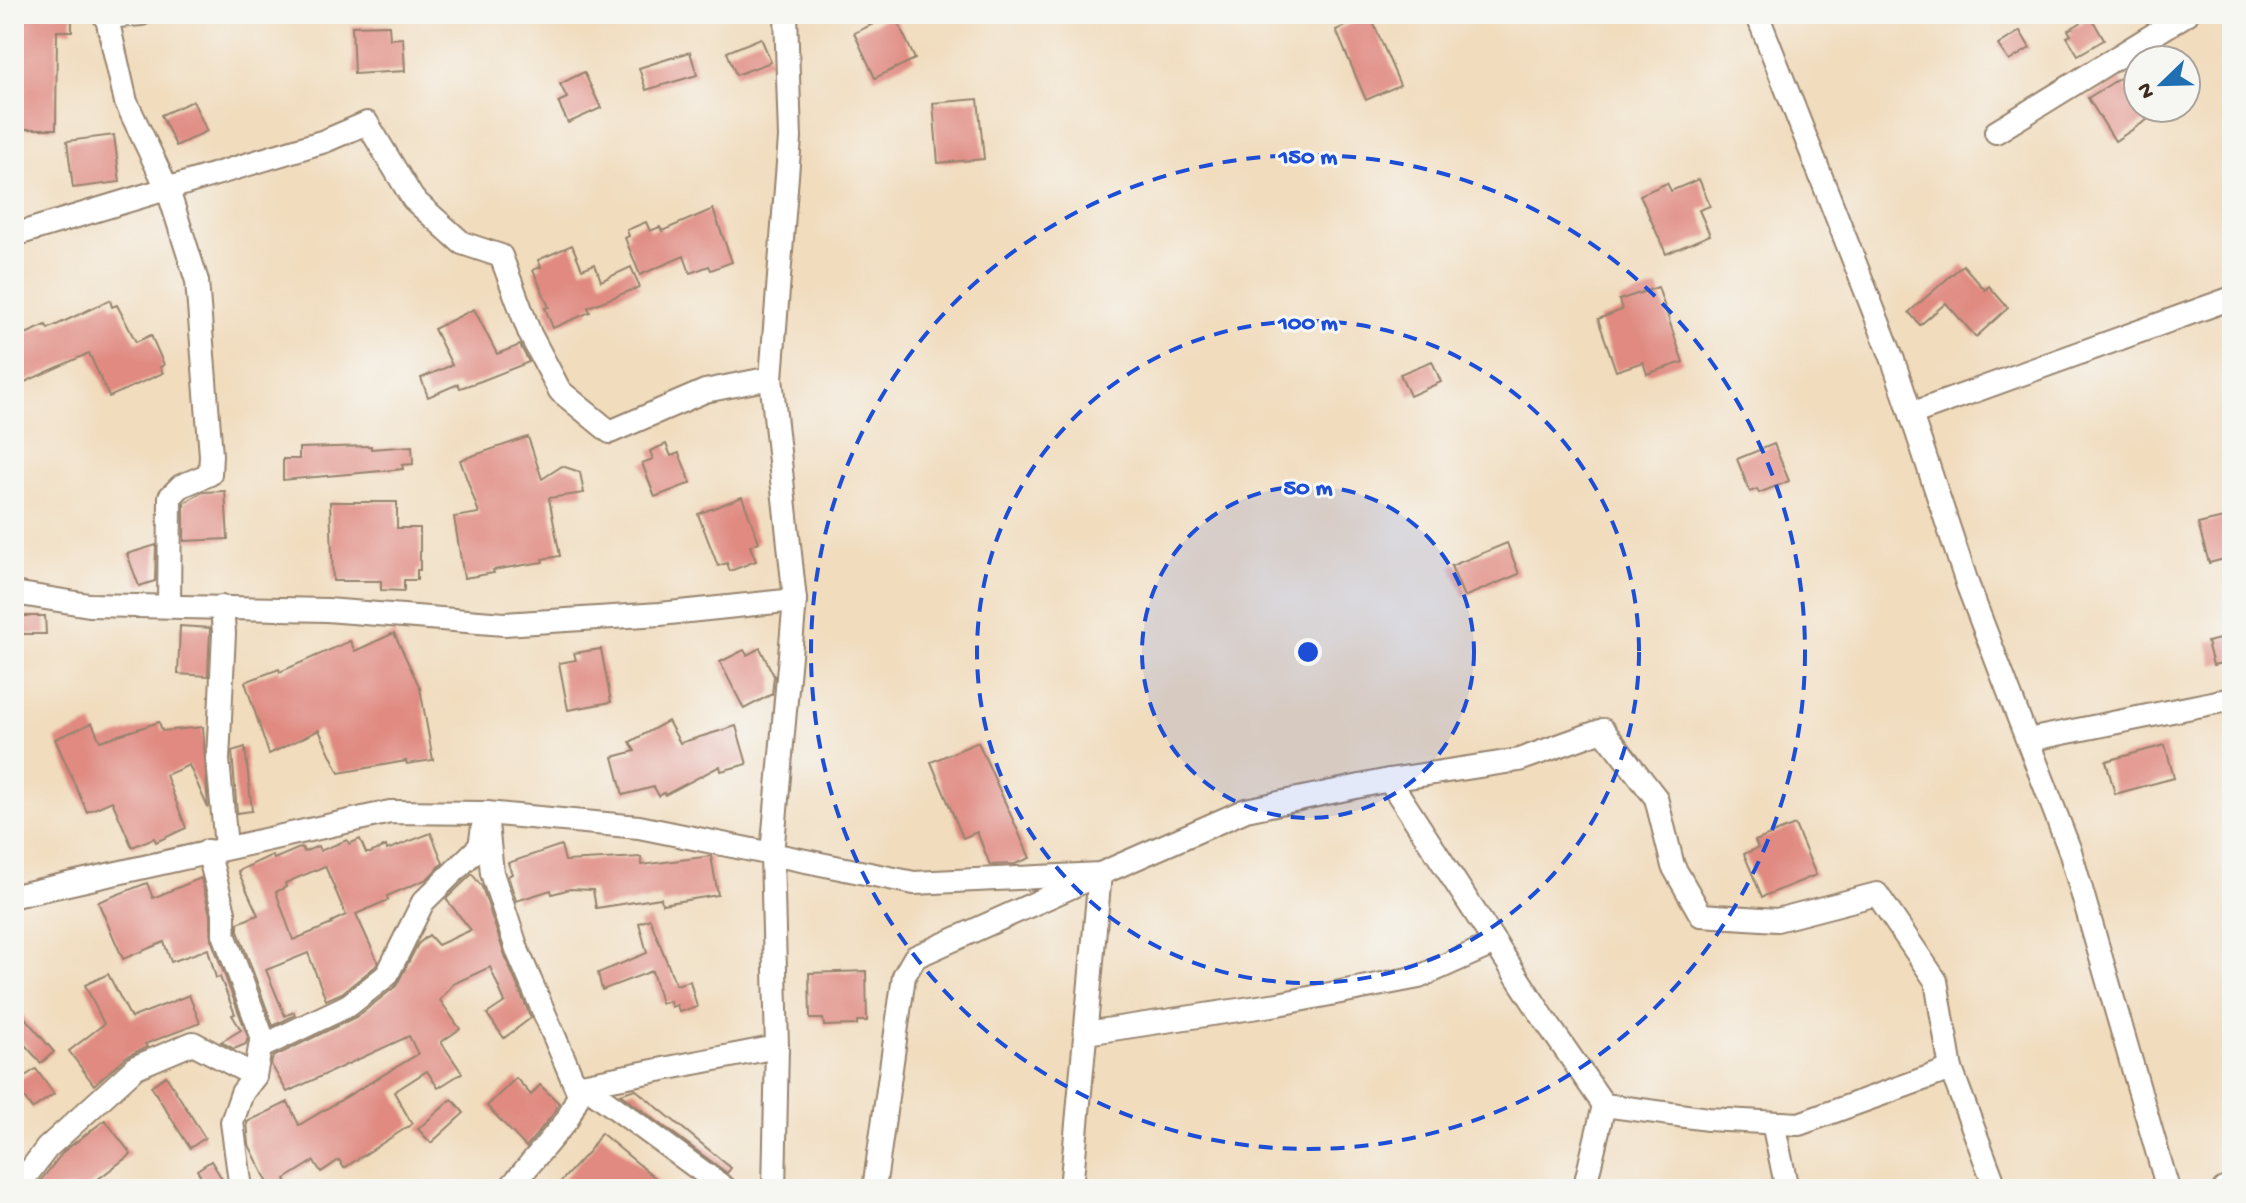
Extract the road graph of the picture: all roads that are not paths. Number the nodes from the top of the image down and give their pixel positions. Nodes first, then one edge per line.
1 (141, 14) edge
2 (786, 14) edge
3 (1757, 14) edge
4 (2187, 14) edge
5 (106, 15) edge
6 (1996, 132) dead end
7 (168, 190) junction
8 (14, 235) edge
9 (2232, 298) edge
10 (771, 378) junction
11 (1911, 414) junction
12 (14, 593) edge
13 (795, 600) junction
14 (169, 606) junction
15 (222, 607) junction
16 (2232, 699) edge
17 (2028, 740) junction
18 (1389, 780) junction
19 (486, 813) junction
20 (217, 849) junction
21 (772, 854) junction
22 (1100, 874) junction
23 (14, 896) edge
24 (1495, 943) junction
25 (1086, 1033) junction
26 (261, 1047) junction
27 (777, 1047) junction
28 (1951, 1069) junction
29 (255, 1076) junction
30 (580, 1086) junction
31 (1604, 1105) junction
32 (1773, 1123) junction
33 (2232, 1187) edge
34 (16, 1189) edge
35 (241, 1189) edge
36 (509, 1189) edge
37 (726, 1189) edge
38 (774, 1189) edge
39 (874, 1189) edge
40 (1071, 1189) edge
41 (1587, 1189) edge
42 (1787, 1189) edge
43 (1996, 1189) edge
44 (2168, 1189) edge
45 (2224, 1189) edge

1 - 5 street
2 - 10 street
3 - 11 street
4 - 6 street
5 - 7 street
7 - 8 street
7 - 10 street
7 - 14 street
9 - 11 street
10 - 13 street
11 - 17 street
12 - 14 street
13 - 15 street
13 - 21 street
14 - 15 street
15 - 20 street
16 - 17 street
17 - 44 street
18 - 22 street
18 - 24 street
18 - 28 street
19 - 20 street
19 - 21 street
19 - 26 street
19 - 30 street
20 - 23 street
20 - 26 street
21 - 22 street
21 - 27 street
22 - 25 street
22 - 39 street
24 - 25 street
24 - 31 street
25 - 40 street
26 - 29 street
27 - 30 street
27 - 38 street
28 - 32 street
28 - 43 street
29 - 34 street
29 - 35 street
30 - 36 street
30 - 37 street
31 - 32 street
31 - 41 street
32 - 42 street
33 - 45 street

